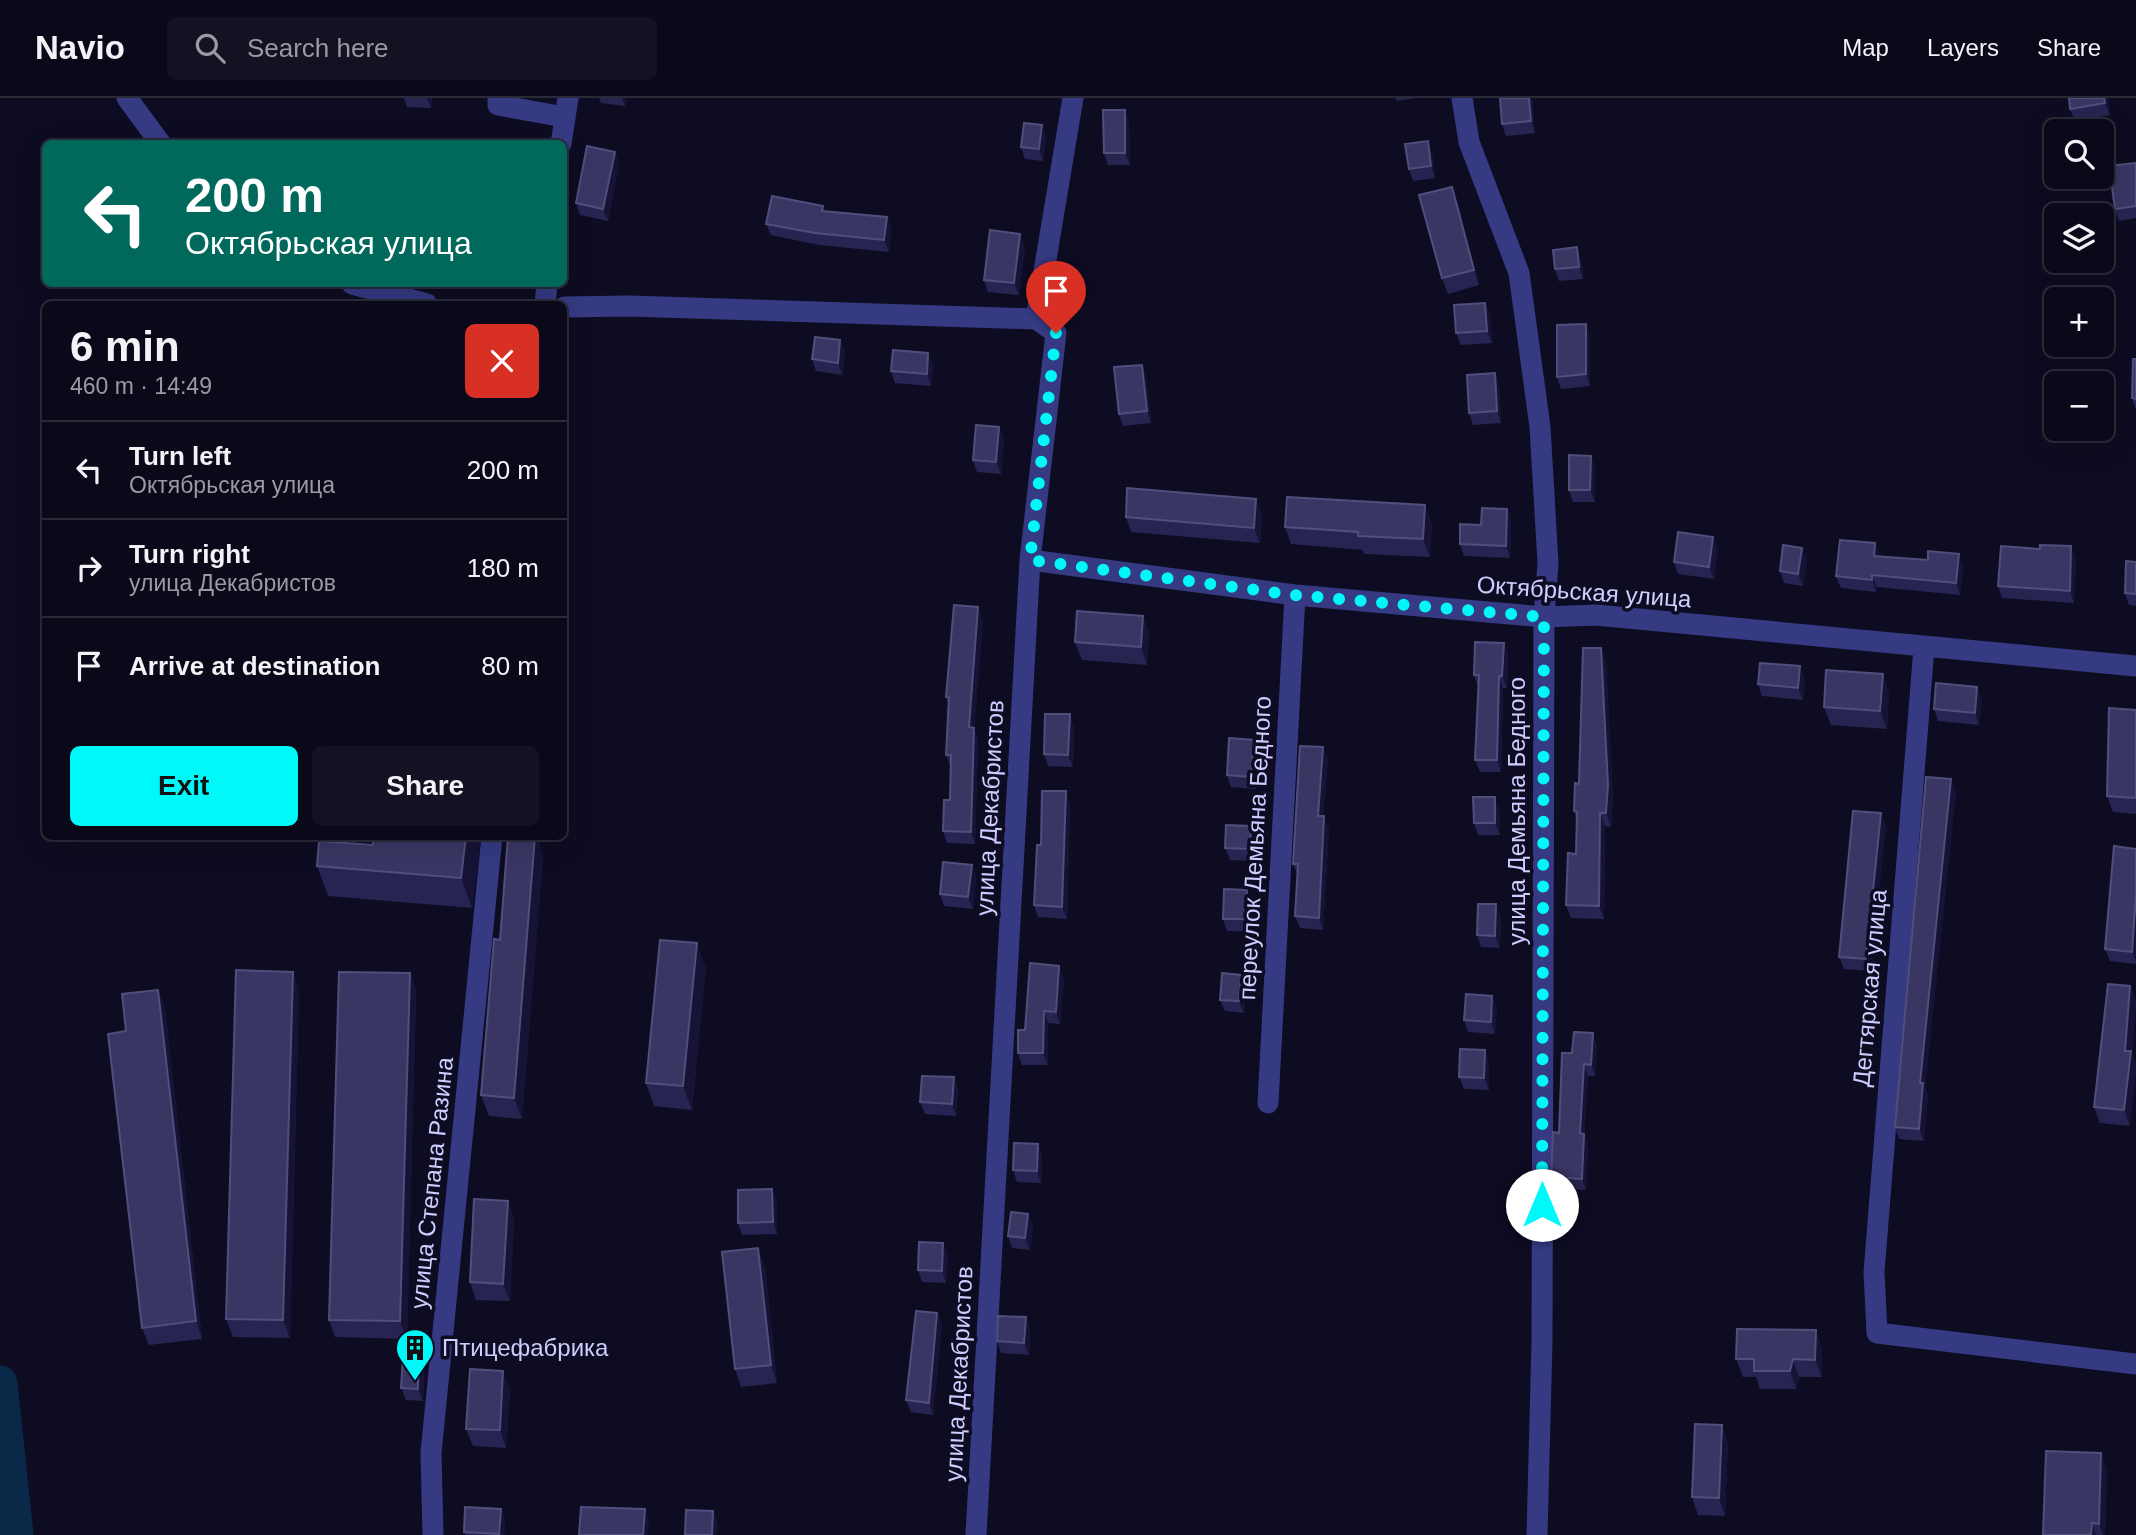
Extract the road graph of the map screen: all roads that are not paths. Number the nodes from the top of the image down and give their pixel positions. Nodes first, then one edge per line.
1 (127, 98) edge
2 (498, 98) edge
3 (1073, 98) edge
4 (1462, 98) edge
5 (566, 107) edge
6 (158, 140) edge
7 (562, 140) edge
8 (363, 287) edge
9 (416, 301) edge
10 (567, 307) edge
11 (1036, 319) junction
12 (1030, 560) junction
13 (1294, 595) junction
14 (1544, 617) junction
15 (1924, 648) junction
16 (2136, 666) edge
17 (492, 840) edge
18 (1268, 1103) dead end
19 (2136, 1364) edge
20 (436, 1531) edge
21 (976, 1535) edge
22 (1537, 1535) edge

1 - 6 street
2 - 5 street
3 - 11 street
4 - 14 street, улица Демьяна Бедного
5 - 7 street
8 - 9 street
10 - 11 street
11 - 12 street, улица Декабристов
12 - 13 street, Октябрьская улица
12 - 21 street, улица Декабристов
13 - 14 street, Октябрьская улица
13 - 18 street, переулок Демьяна Бедного
14 - 15 street, Октябрьская улица
14 - 22 street, улица Демьяна Бедного
15 - 16 street, Октябрьская улица
15 - 19 street, Дегтярская улица
17 - 20 street, улица Степана Разина

